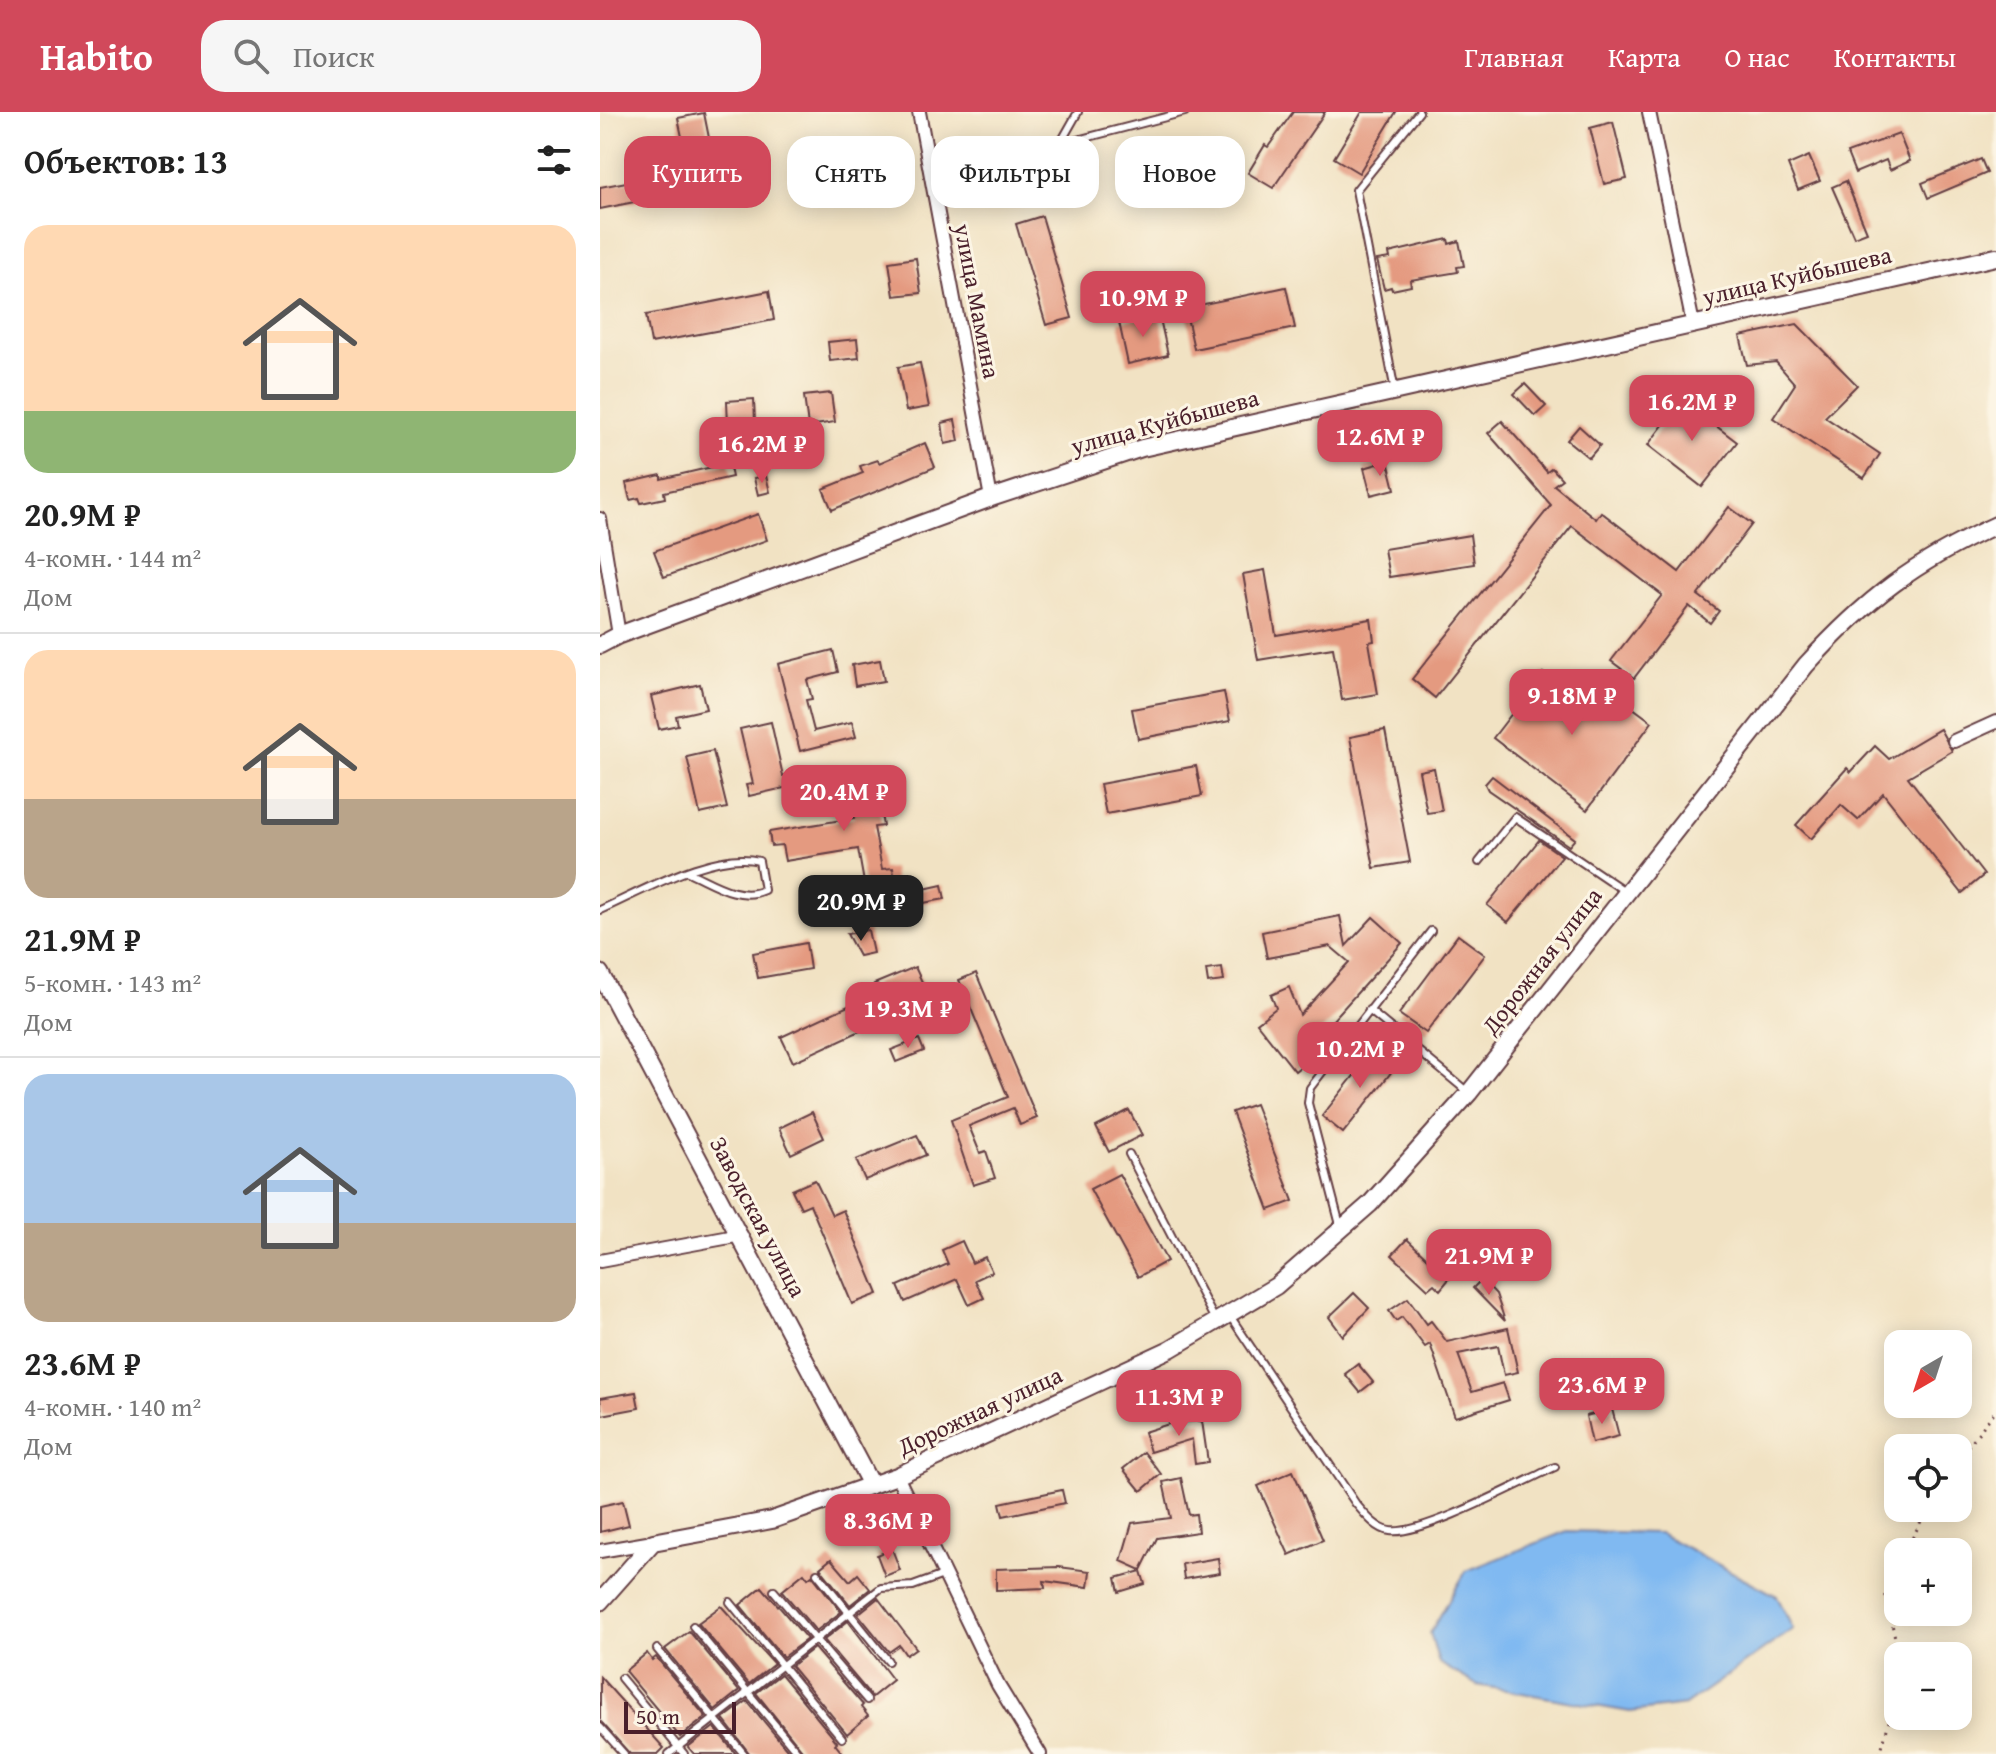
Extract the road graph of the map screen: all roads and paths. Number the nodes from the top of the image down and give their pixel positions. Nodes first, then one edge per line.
1 (919, 112) edge
2 (1078, 112) edge
3 (1185, 112) edge
4 (1419, 112) edge
5 (1649, 112) edge
6 (1064, 136) edge
7 (1086, 136) edge
8 (931, 176) edge
9 (937, 208) edge
10 (1996, 257) edge
11 (1693, 324) junction
12 (1395, 391) junction
13 (991, 498) junction
14 (600, 519) edge
15 (1996, 525) edge
16 (619, 635) junction
17 (600, 645) edge
18 (1996, 722) edge
19 (1954, 741) dead end
20 (1479, 862) dead end
21 (688, 872) junction
22 (1626, 892) junction
23 (600, 910) edge
24 (1431, 931) dead end
25 (600, 973) edge
26 (1369, 1010) junction
27 (1469, 1093) junction
28 (1129, 1154) dead end
29 (1342, 1231) junction
30 (741, 1235) junction
31 (600, 1261) edge
32 (1224, 1319) junction
33 (1996, 1410) edge
34 (1972, 1441) edge
35 (1555, 1467) dead end
36 (897, 1476) junction
37 (871, 1485) junction
38 (653, 1542) junction
39 (600, 1551) edge
40 (817, 1573) dead end
41 (946, 1574) junction
42 (774, 1591) dead end
43 (600, 1602) edge
44 (730, 1602) dead end
45 (849, 1612) junction
46 (693, 1626) dead end
47 (814, 1639) junction
48 (657, 1649) dead end
49 (888, 1661) dead end
50 (781, 1665) junction
51 (621, 1678) dead end
52 (746, 1693) junction
53 (867, 1700) dead end
54 (714, 1718) junction
55 (600, 1727) edge
56 (1887, 1730) edge
57 (842, 1738) dead end
58 (678, 1746) junction
59 (624, 1754) edge
60 (669, 1754) edge
61 (684, 1754) edge
62 (744, 1754) edge
63 (799, 1754) edge
64 (1040, 1754) edge
65 (1880, 1754) edge

1 - 8 street, улица Мамина
2 - 6 lane
3 - 7 lane
4 - 12 lane
5 - 11 street
9 - 13 street, улица Мамина
10 - 11 street, улица Куйбышева
11 - 12 street, улица Куйбышева
12 - 13 street, улица Куйбышева
13 - 16 street, улица Куйбышева
14 - 16 street
15 - 22 street, Дорожная улица
16 - 17 street, улица Куйбышева
18 - 19 street
20 - 22 lane
21 - 21 lane
21 - 23 lane
22 - 27 street, Дорожная улица
24 - 26 lane
25 - 30 street, Заводская улица
26 - 27 lane
26 - 29 lane
27 - 29 street, Дорожная улица
28 - 32 lane
29 - 32 street, Дорожная улица
30 - 31 street
30 - 37 street, Заводская улица
32 - 35 lane
32 - 36 street, Дорожная улица
33 - 34 path
36 - 37 street, Дорожная улица
36 - 41 street
37 - 38 street, Дорожная улица
38 - 39 street
38 - 43 street
40 - 45 lane
41 - 45 lane
41 - 64 street
42 - 47 lane
44 - 50 lane
45 - 47 lane
45 - 49 lane
46 - 52 lane
47 - 50 lane
47 - 53 lane
48 - 54 lane
50 - 52 lane
50 - 57 lane
51 - 58 lane
52 - 54 lane
52 - 63 lane
54 - 58 lane
54 - 62 lane
55 - 59 lane
56 - 65 path
58 - 60 lane
58 - 61 lane

